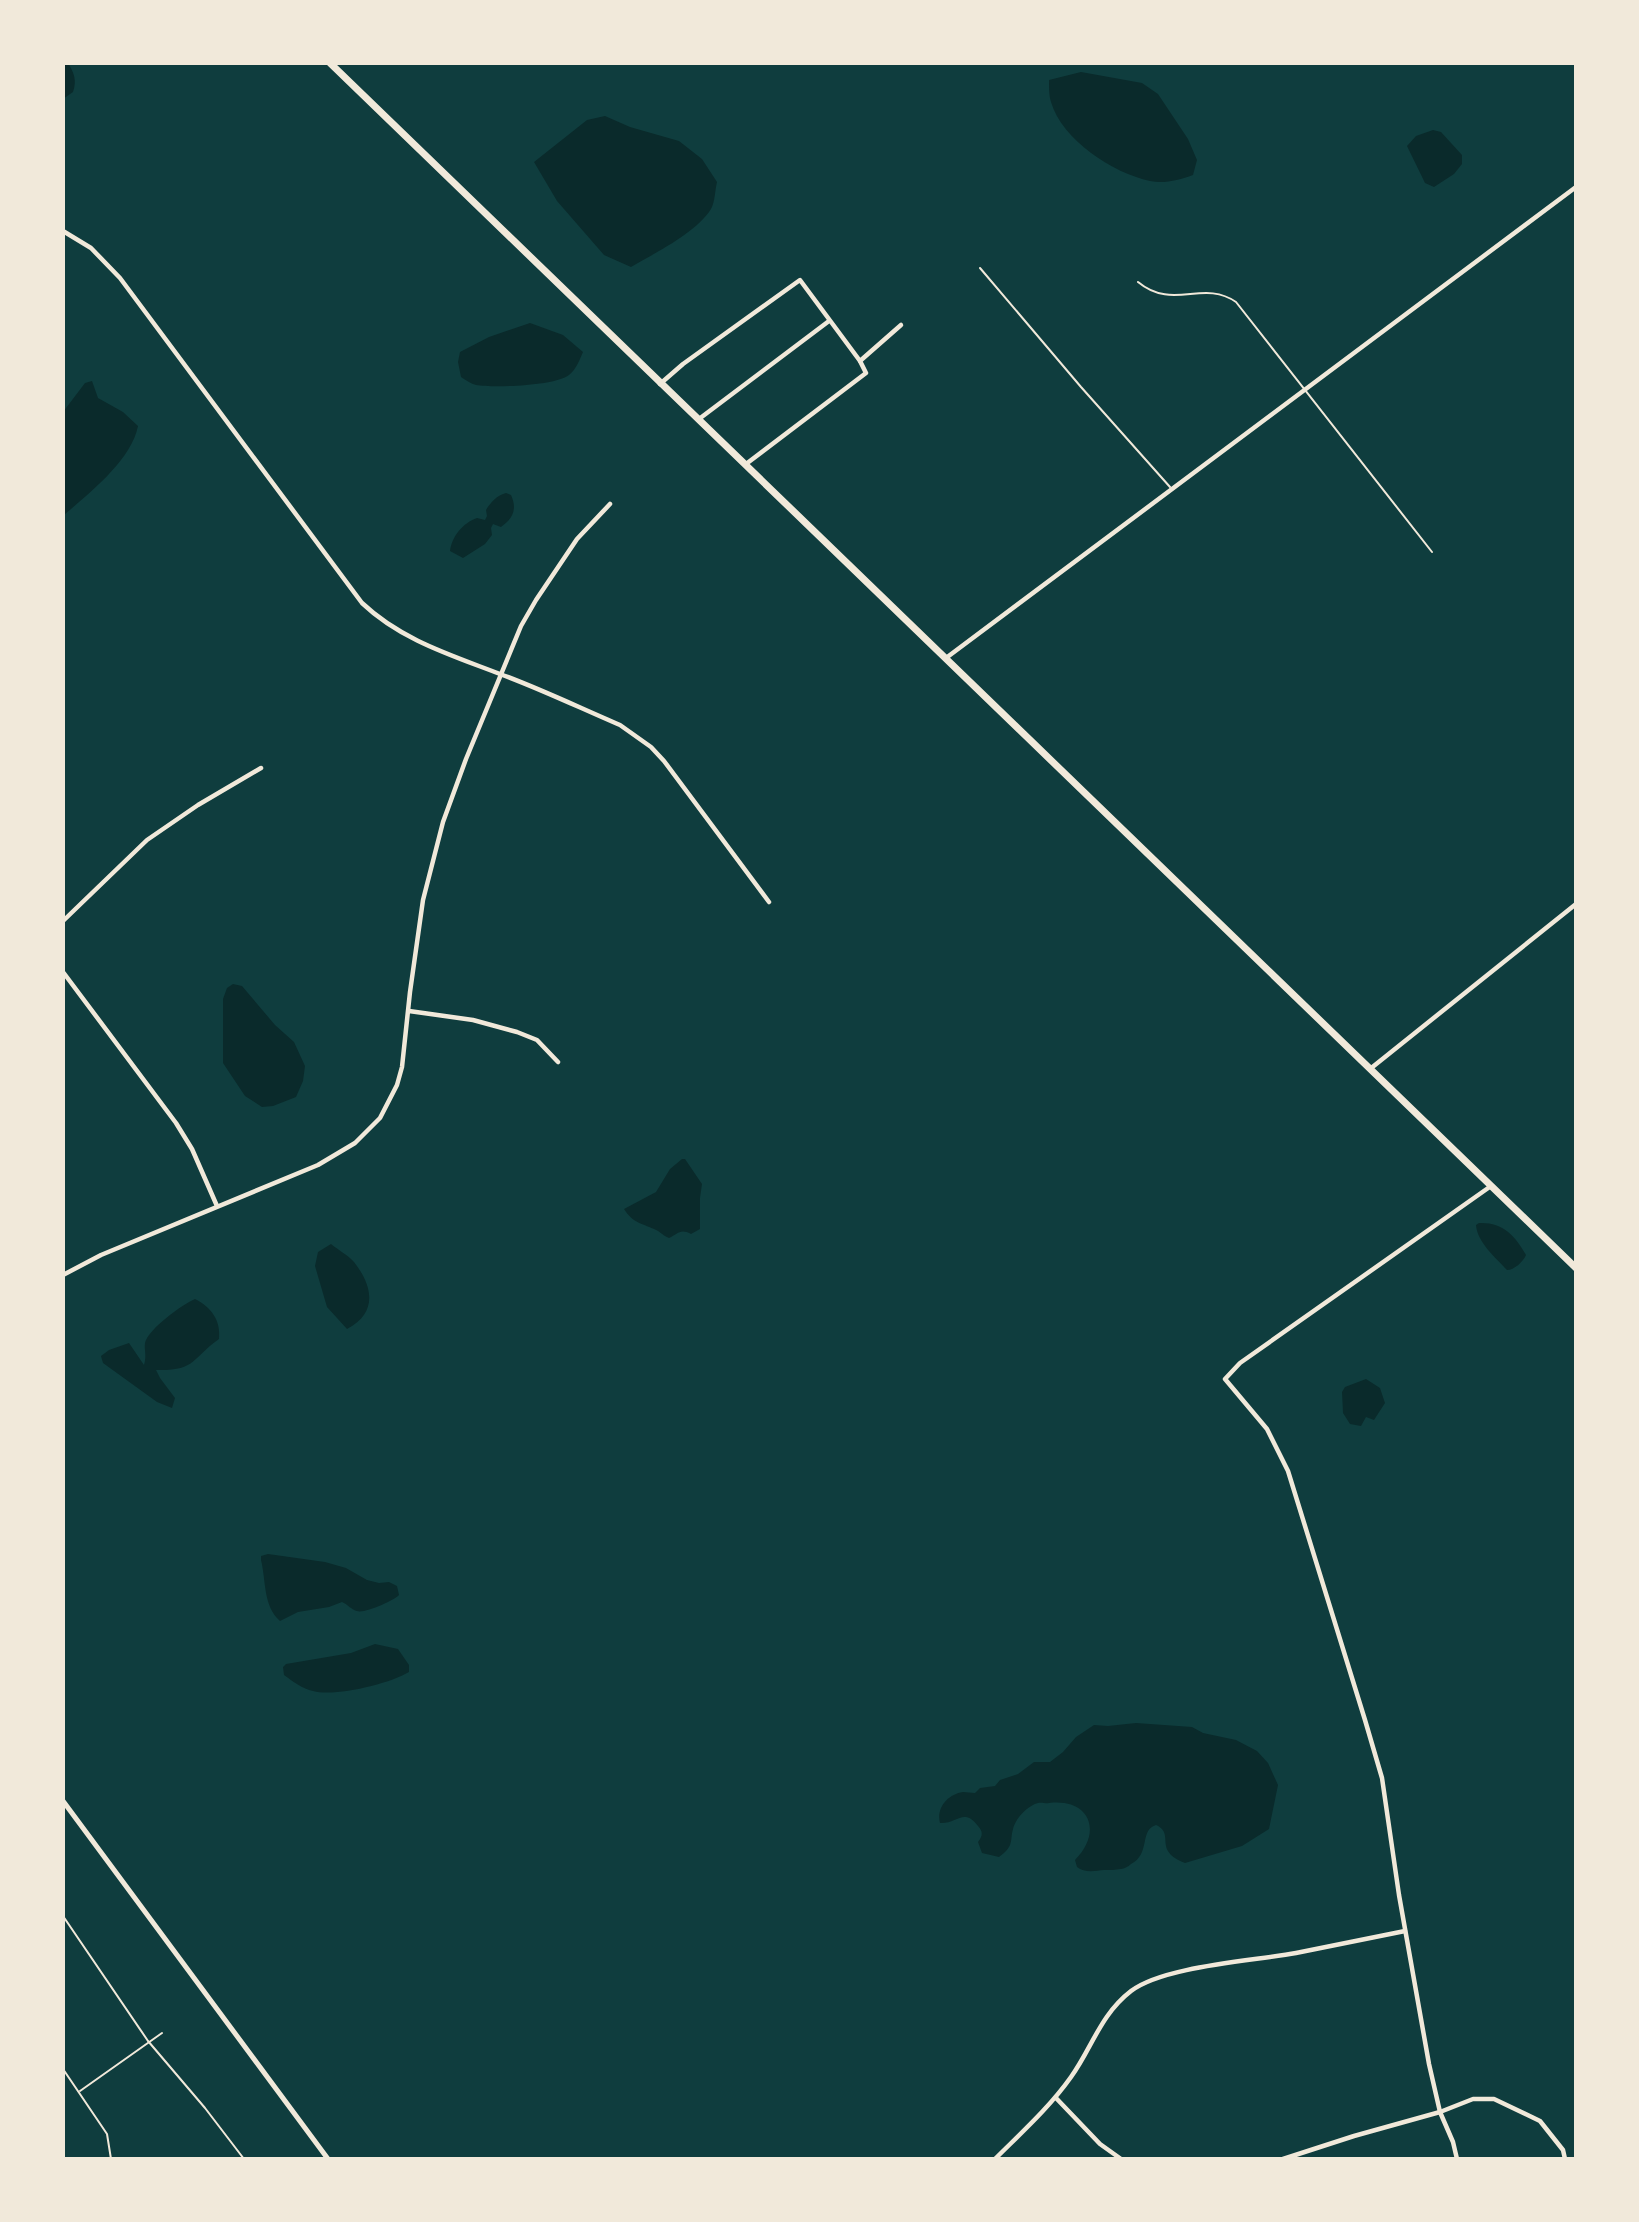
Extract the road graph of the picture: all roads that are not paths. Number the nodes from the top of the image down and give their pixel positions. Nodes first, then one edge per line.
1 (330, 63) edge
2 (1576, 187) edge
3 (63, 231) edge
4 (980, 268) dead end
5 (1138, 282) dead end
6 (829, 321) junction
7 (901, 325) dead end
8 (860, 361) junction
9 (660, 384) junction
10 (1303, 390) junction
11 (699, 419) junction
12 (745, 464) junction
13 (1171, 489) junction
14 (610, 504) dead end
15 (1432, 552) dead end
16 (946, 658) junction
17 (501, 674) junction
18 (261, 768) dead end
19 (769, 902) dead end
20 (1576, 904) edge
21 (63, 921) edge
22 (63, 972) edge
23 (409, 1011) junction
24 (558, 1062) dead end
25 (1370, 1069) junction
26 (1491, 1186) junction
27 (217, 1206) junction
28 (1576, 1268) edge
29 (63, 1275) edge
30 (63, 1801) edge
31 (63, 1916) edge
32 (1405, 1931) junction
33 (162, 2033) dead end
34 (148, 2041) junction
35 (63, 2069) edge
36 (79, 2092) junction
37 (1056, 2098) junction
38 (1440, 2112) junction
39 (111, 2159) edge
40 (244, 2159) edge
41 (328, 2159) edge
42 (995, 2159) edge
43 (1121, 2159) edge
44 (1283, 2159) edge
45 (1457, 2159) edge
46 (1565, 2159) edge

1 - 9 main road
2 - 10 street
3 - 17 street
4 - 13 lane
5 - 10 lane
6 - 8 street
6 - 9 street
6 - 11 street
7 - 8 street
8 - 12 street
9 - 11 main road
10 - 13 street
10 - 15 lane
11 - 12 main road
12 - 16 main road
13 - 16 street
14 - 17 street
16 - 25 main road
17 - 19 street
17 - 23 street
18 - 21 street
20 - 25 street
22 - 27 street
23 - 24 street
23 - 27 street
25 - 26 main road
26 - 28 main road
26 - 32 street
27 - 29 street
30 - 41 street
31 - 34 lane
32 - 37 street
32 - 38 street
33 - 34 lane
34 - 36 lane
34 - 40 lane
35 - 36 lane
36 - 39 lane
37 - 42 street
37 - 43 street
38 - 44 street
38 - 45 street
38 - 46 street

